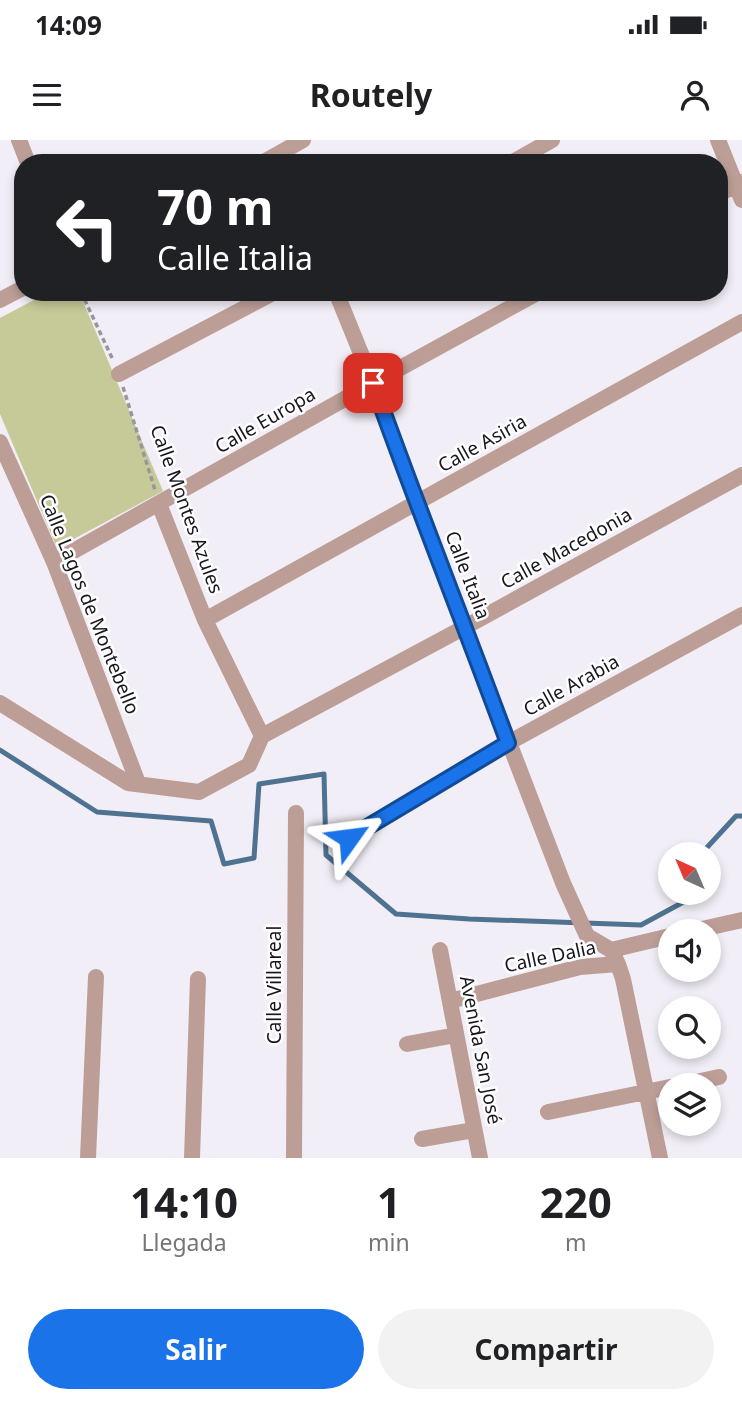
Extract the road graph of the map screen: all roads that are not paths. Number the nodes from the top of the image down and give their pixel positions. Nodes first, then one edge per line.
1 (303, 140) edge
2 (552, 140) edge
3 (280, 152) edge
4 (527, 154) edge
5 (728, 162) edge
6 (740, 189) edge
7 (258, 301) edge
8 (340, 301) edge
9 (523, 301) edge
10 (742, 322) edge
11 (119, 374) road end
12 (373, 383) junction
13 (0, 442) edge
14 (742, 475) edge
15 (416, 503) junction
16 (159, 504) junction
17 (54, 562) junction
18 (742, 615) edge
19 (205, 620) junction
20 (466, 627) junction
21 (0, 703) edge
22 (262, 736) junction
23 (508, 743) junction
24 (138, 783) junction
25 (296, 813) dead end
26 (349, 838) dead end
27 (742, 920) edge
28 (721, 925) edge
29 (658, 940) edge
30 (440, 950) dead end
31 (614, 957) junction
32 (96, 977) dead end
33 (198, 979) dead end
34 (450, 1001) junction
35 (456, 1035) junction
36 (407, 1044) dead end
37 (658, 1090) edge
38 (648, 1092) junction
39 (548, 1112) dead end
40 (474, 1130) junction
41 (422, 1139) dead end
42 (88, 1158) edge
43 (192, 1158) edge
44 (294, 1158) edge
45 (480, 1158) edge
46 (660, 1158) edge

1 - 3 street
2 - 4 street
5 - 6 street
7 - 11 street
8 - 12 street, Calle Italia
9 - 12 street, Calle Europa
10 - 15 street, Calle Asiria
12 - 15 street, Calle Italia
12 - 16 street, Calle Europa
13 - 17 street, Calle Lagos de Montebello
14 - 20 street, Calle Macedonia
15 - 19 street, Calle Asiria
15 - 20 street, Calle Italia
16 - 17 street, Calle Europa
16 - 19 street, Calle Montes Azules
17 - 24 street, Calle Lagos de Montebello
18 - 23 street, Calle Arabia
19 - 22 street, Calle Montes Azules
20 - 22 street, Calle Macedonia
20 - 23 street, Calle Italia
21 - 24 street
22 - 24 street
23 - 26 street, Calle Arabia
23 - 31 street, Calle Italia
25 - 44 street, Calle Villareal
27 - 28 street
29 - 31 street, Calle Dalia
30 - 34 street, Avenida San José
31 - 34 street, Calle Dalia
31 - 38 street
32 - 42 street
33 - 43 street
34 - 35 street, Avenida San José
35 - 36 street
35 - 40 street, Avenida San José
37 - 38 street
38 - 39 street
38 - 46 street
40 - 41 street
40 - 45 street, Avenida San José

